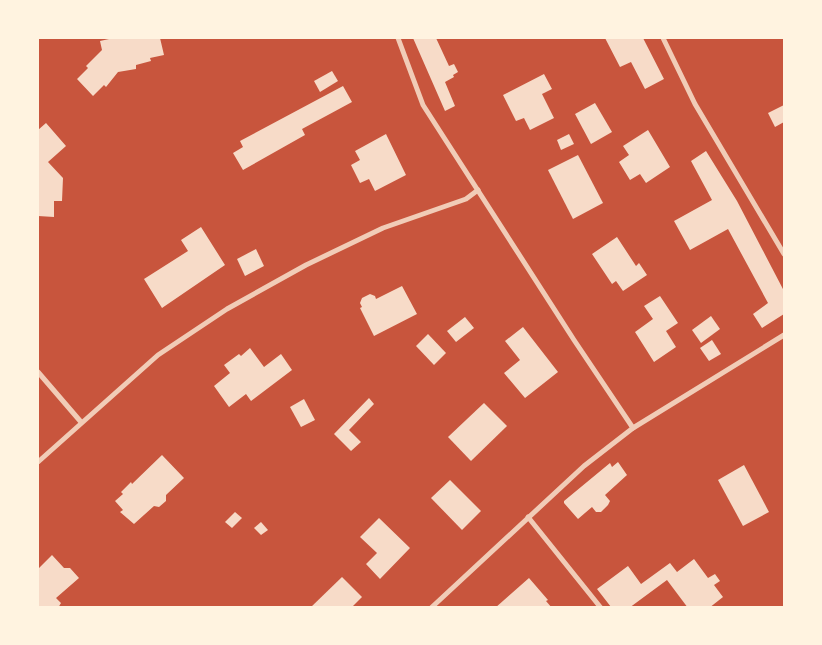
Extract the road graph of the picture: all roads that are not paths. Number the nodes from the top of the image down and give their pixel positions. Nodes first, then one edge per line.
1 (398, 38) edge
2 (662, 38) edge
3 (478, 190) junction
4 (784, 254) edge
5 (784, 335) edge
6 (38, 372) edge
7 (81, 422) junction
8 (633, 428) junction
9 (38, 462) edge
10 (528, 517) junction
11 (431, 608) edge
12 (601, 608) edge

1 - 3 street
2 - 4 street
3 - 7 street
3 - 8 street
5 - 8 street
6 - 7 street
7 - 9 street
8 - 10 street
10 - 11 street
10 - 12 street

